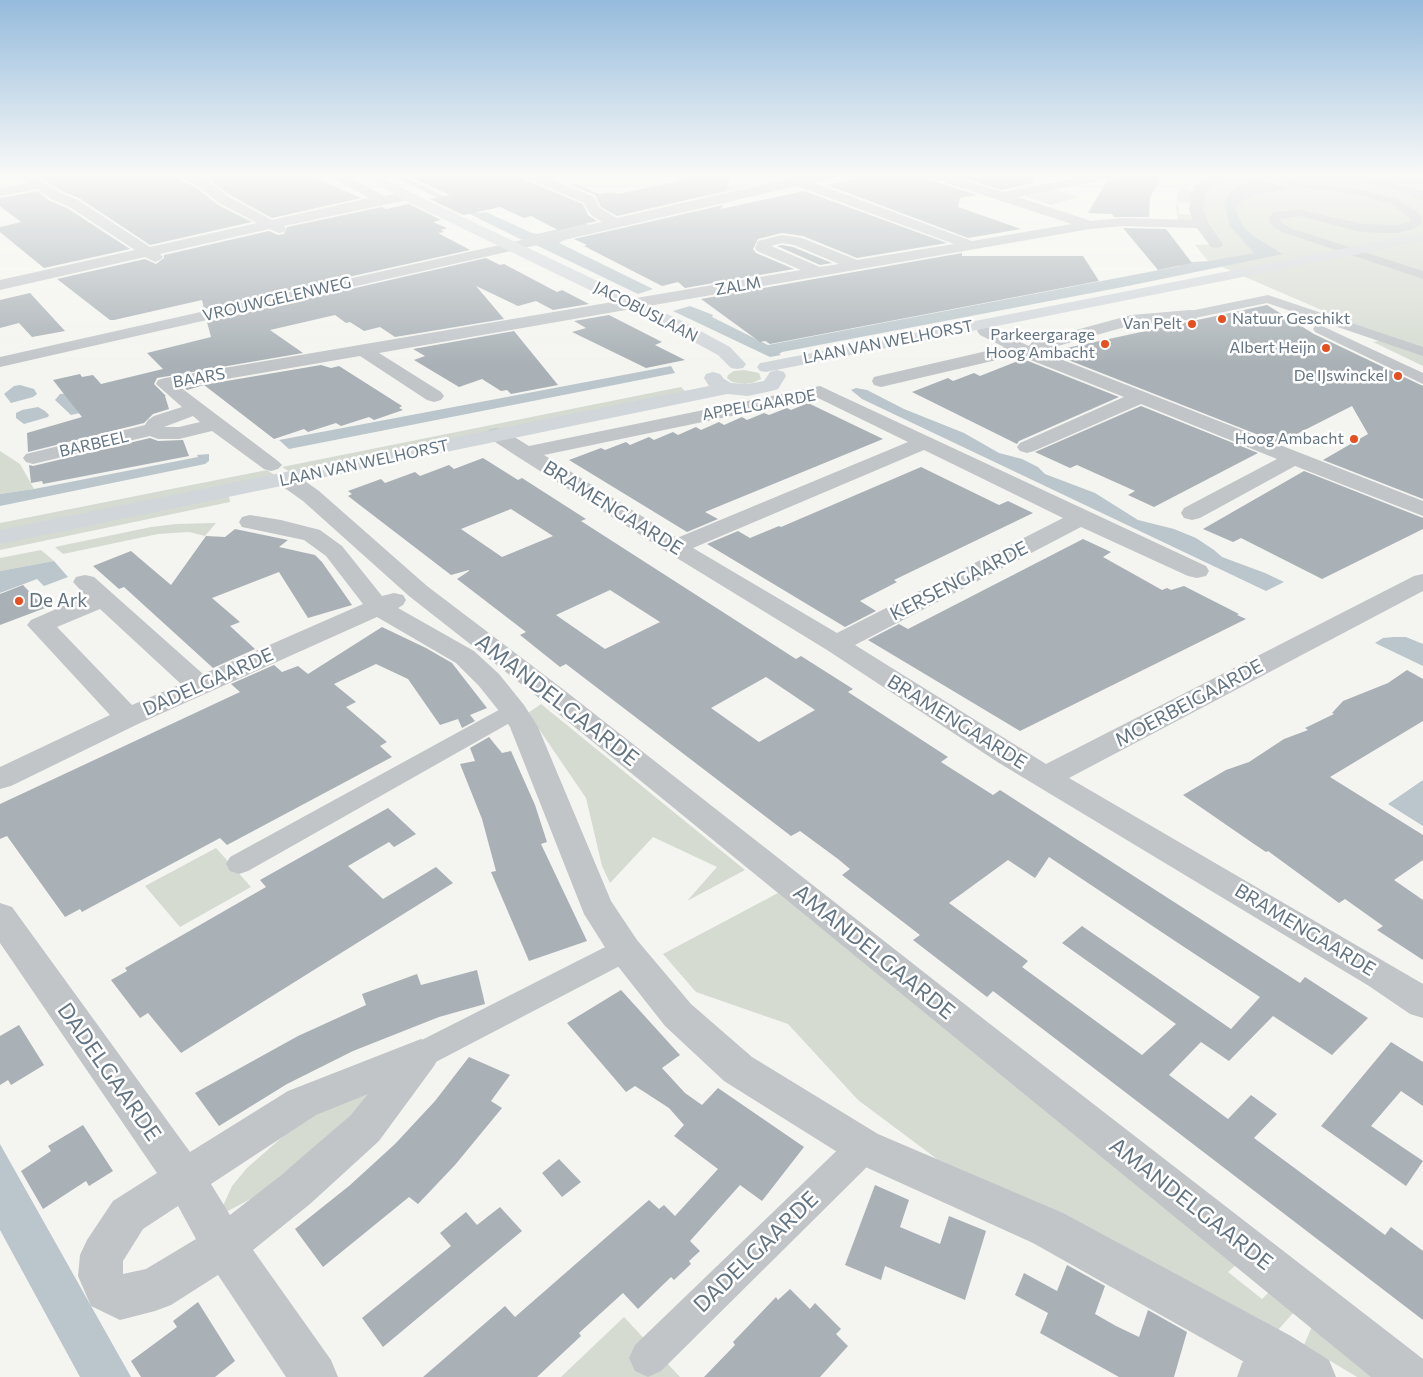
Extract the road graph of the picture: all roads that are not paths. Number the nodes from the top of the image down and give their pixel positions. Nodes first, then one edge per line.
1 (126, 238) edge
2 (225, 238) edge
3 (495, 238) edge
4 (544, 238) edge
5 (953, 238) edge
6 (1001, 238) edge
7 (1211, 238) edge
8 (1311, 238) edge
9 (1417, 238) edge
10 (1216, 244) dead end
11 (971, 245) junction
12 (511, 246) junction
13 (1423, 247) edge
14 (151, 255) junction
15 (853, 264) junction
16 (817, 271) junction
17 (1423, 275) edge
18 (35, 281) junction
19 (0, 286) edge
20 (0, 293) edge
21 (1262, 296) junction
22 (631, 304) junction
23 (1190, 315) joint
24 (986, 332) junction
25 (1374, 335) junction
26 (1348, 343) junction
27 (1029, 347) junction
28 (363, 350) junction
29 (1423, 352) edge
30 (0, 362) edge
31 (771, 372) junction
32 (725, 374) junction
33 (1423, 379) edge
34 (881, 381) dead end
35 (434, 396) dead end
36 (1141, 397) junction
37 (196, 409) junction
38 (216, 424) junction
39 (154, 430) junction
40 (496, 434) junction
41 (925, 442) junction
42 (1027, 447) dead end
43 (525, 453) junction
44 (33, 458) dead end
45 (1294, 458) junction
46 (279, 472) junction
47 (1423, 509) edge
48 (1192, 513) dead end
49 (0, 518) edge
50 (1081, 518) junction
51 (250, 522) dead end
52 (327, 530) junction
53 (0, 537) edge
54 (675, 547) junction
55 (1197, 571) dead end
56 (1418, 588) edge
57 (418, 591) junction
58 (378, 607) junction
59 (836, 644) junction
60 (200, 686) junction
61 (514, 711) junction
62 (128, 718) junction
63 (1046, 777) junction
64 (0, 778) edge
65 (239, 864) dead end
66 (0, 916) edge
67 (625, 950) junction
68 (1423, 1003) edge
69 (421, 1055) junction
70 (864, 1147) junction
71 (185, 1179) junction
72 (224, 1246) junction
73 (648, 1358) dead end
74 (1265, 1364) edge
75 (314, 1377) edge
76 (1312, 1377) edge
77 (1408, 1377) edge

1 - 14 street
2 - 14 street
3 - 12 main road, JACOBUSLAAN
4 - 12 street, VROUWGELENWEG
5 - 11 street
6 - 11 street, ZALM
7 - 10 street
8 - 17 street
9 - 31 main road, LAAN VAN WELHORST
11 - 15 street, ZALM
12 - 22 main road, JACOBUSLAAN
12 - 30 street, VROUWGELENWEG
13 - 24 main road, LAAN VAN WELHORST
14 - 18 street
15 - 16 street, ZALM
15 - 16 street
16 - 22 street, ZALM
18 - 19 street
18 - 20 street
21 - 23 street
21 - 25 street
21 - 26 street
22 - 28 street, BAARS
22 - 32 main road, JACOBUSLAAN
23 - 27 street
24 - 27 street
24 - 31 main road, LAAN VAN WELHORST
25 - 26 street
25 - 29 street
26 - 33 street
27 - 34 street
27 - 36 street
28 - 35 street
28 - 37 street, BAARS
31 - 32 main road
31 - 32 main road
32 - 40 main road, LAAN VAN WELHORST
32 - 46 main road, LAAN VAN WELHORST
36 - 42 street
36 - 45 street
37 - 38 street, BAARS
37 - 39 street, BARBEEL
38 - 39 street, BARBEEL
38 - 46 street, BAARS
39 - 44 street, BARBEEL
40 - 43 street, BRAMENGAARDE
40 - 46 main road, LAAN VAN WELHORST
41 - 43 street, APPELGAARDE
41 - 50 street
41 - 54 street
43 - 54 street, BRAMENGAARDE
45 - 47 street
45 - 48 street
46 - 49 main road, LAAN VAN WELHORST
46 - 52 street, AMANDELGAARDE
46 - 53 main road, LAAN VAN WELHORST
50 - 55 street
50 - 59 street, KERSENGAARDE
51 - 52 street, AMANDELGAARDE
52 - 57 street, AMANDELGAARDE
52 - 58 street, AMANDELGAARDE
54 - 59 street, BRAMENGAARDE
56 - 63 street, MOERBEIGAARDE
57 - 58 street, DADELGAARDE
57 - 77 street, AMANDELGAARDE
58 - 60 street, DADELGAARDE
58 - 61 street, AMANDELGAARDE
59 - 63 street, BRAMENGAARDE
60 - 62 street, DADELGAARDE
60 - 62 street
61 - 65 street
61 - 67 street, AMANDELGAARDE
62 - 64 street, DADELGAARDE
63 - 68 street, BRAMENGAARDE
66 - 71 street, DADELGAARDE
67 - 69 street
67 - 70 street, AMANDELGAARDE
69 - 71 street
69 - 72 street
70 - 73 street, DADELGAARDE
70 - 74 street, AMANDELGAARDE
71 - 72 street, DADELGAARDE
71 - 72 street
72 - 75 street, DADELGAARDE
74 - 76 street, AMANDELGAARDE

